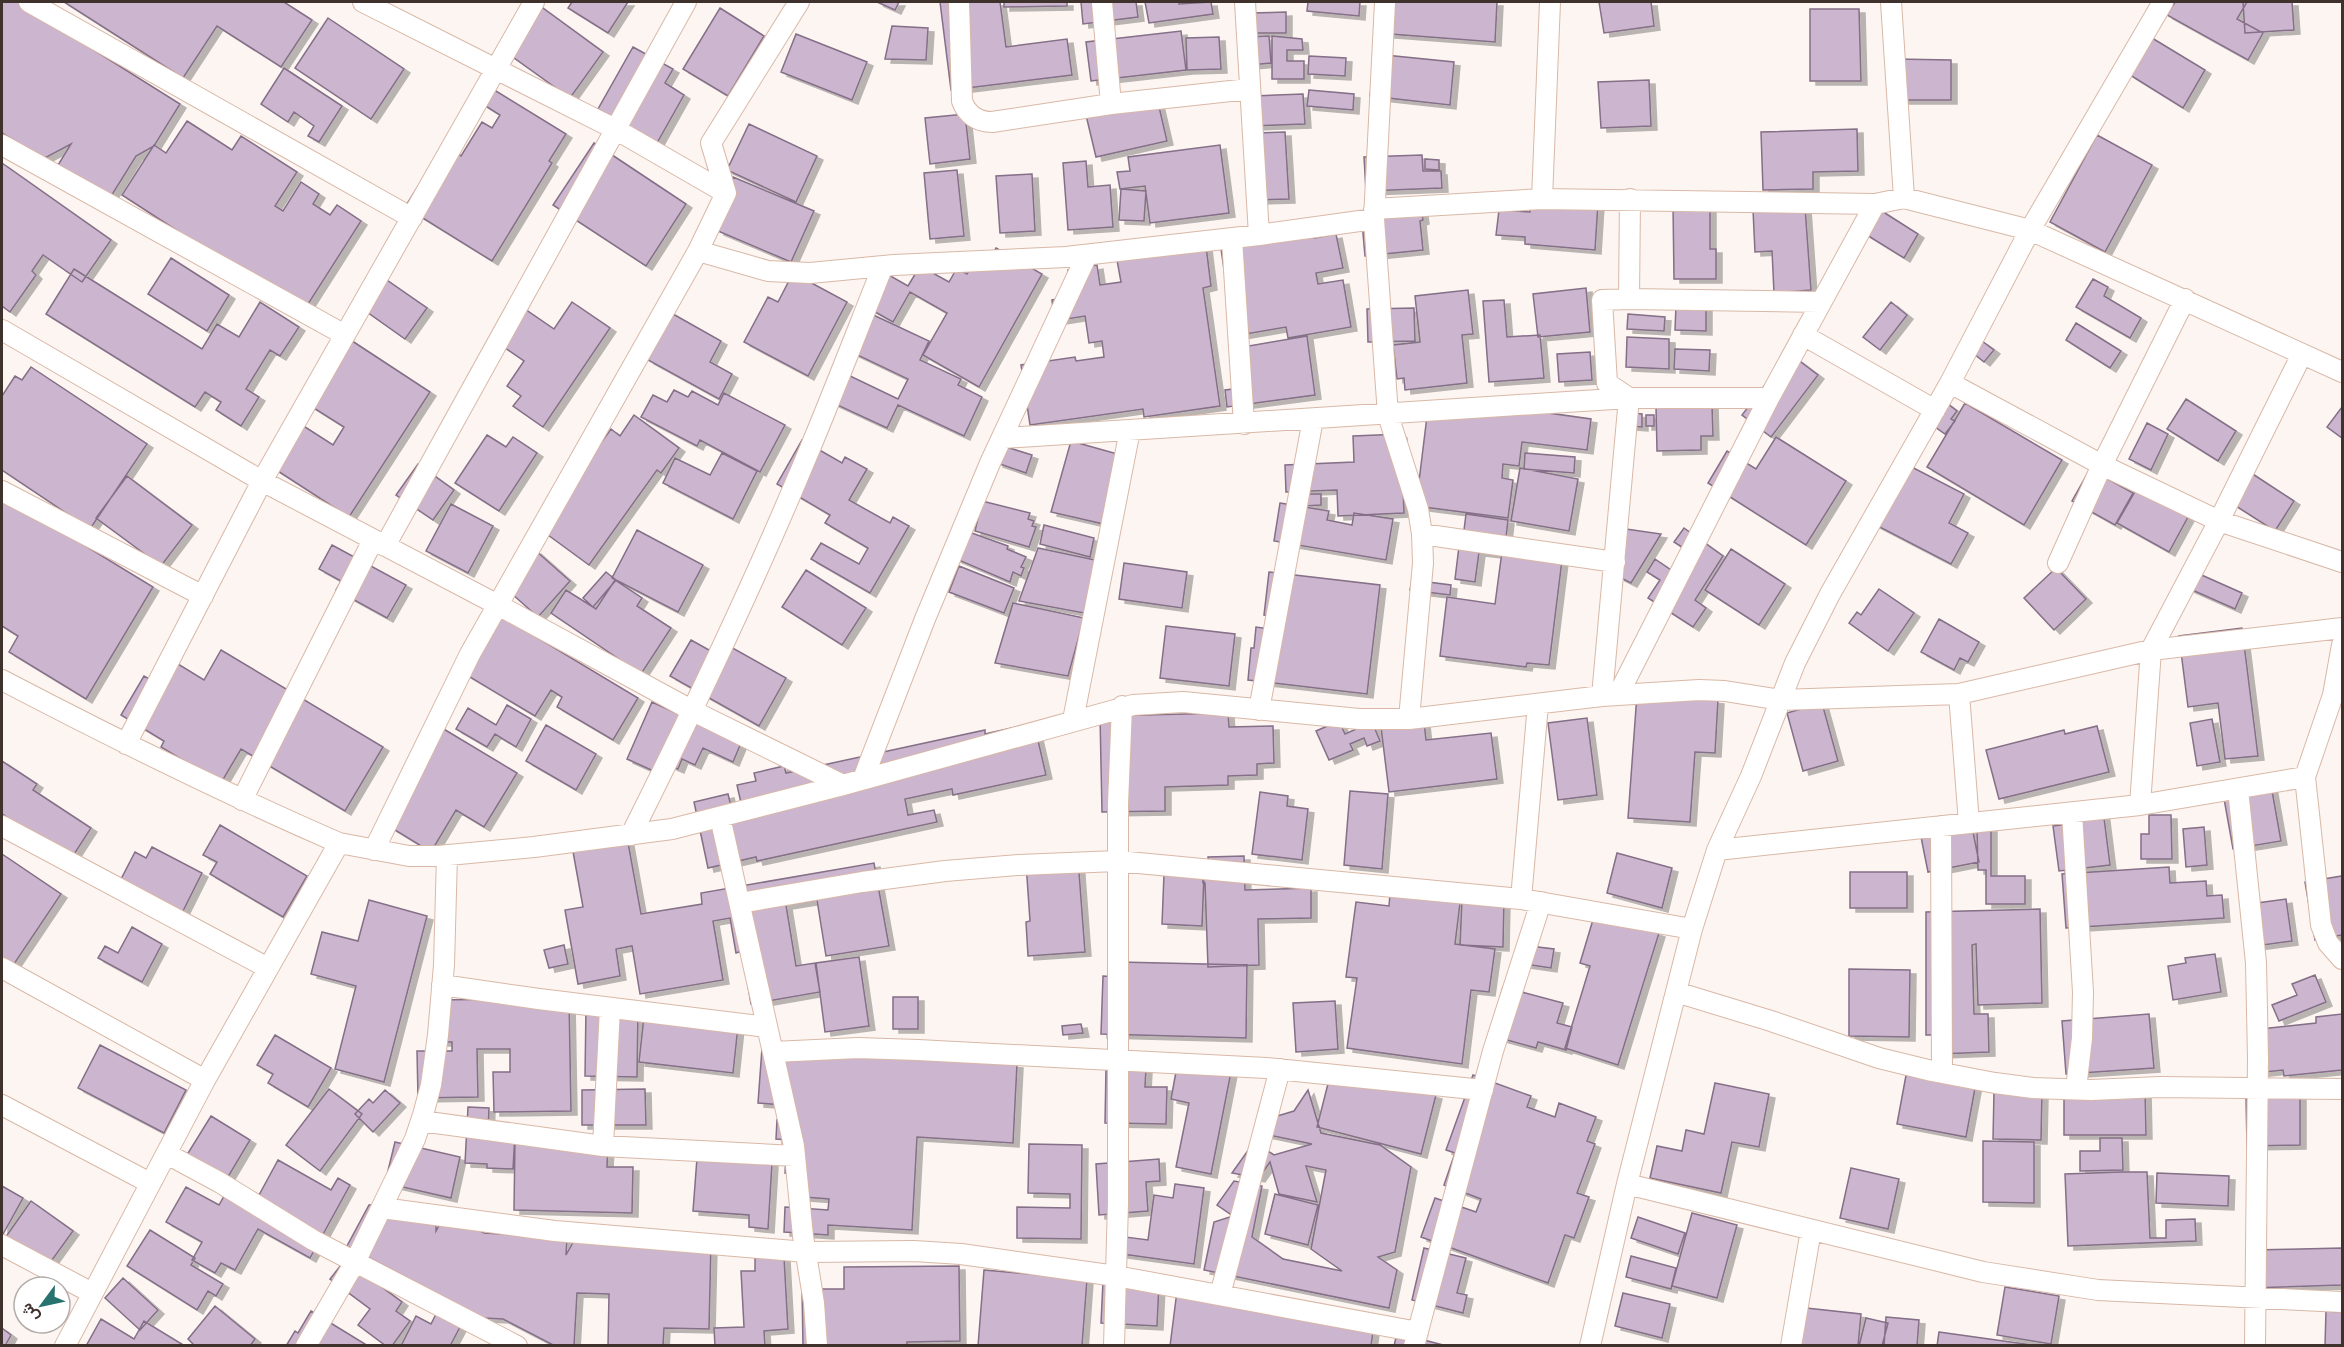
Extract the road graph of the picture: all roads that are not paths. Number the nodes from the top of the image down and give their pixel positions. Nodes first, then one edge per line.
1 (29, 2) edge
2 (363, 2) edge
3 (534, 2) edge
4 (686, 2) edge
5 (799, 2) edge
6 (959, 2) edge
7 (1102, 2) edge
8 (1245, 2) edge
9 (1385, 2) edge
10 (1550, 2) edge
11 (1891, 2) edge
12 (2163, 2) edge
13 (498, 68) junction
14 (1249, 89) junction
15 (1111, 104) junction
16 (615, 129) junction
17 (2, 145) edge
18 (726, 193) junction
19 (1904, 198) junction
20 (1542, 199) junction
21 (1630, 199) junction
22 (1875, 204) junction
23 (1374, 214) junction
24 (412, 218) junction
25 (2030, 230) junction
26 (1259, 235) junction
27 (1232, 239) junction
28 (698, 251) junction
29 (1087, 255) junction
30 (883, 266) junction
31 (2185, 298) junction
32 (1629, 299) junction
33 (1821, 302) junction
34 (2, 330) edge
35 (345, 335) junction
36 (1803, 335) junction
37 (2302, 354) junction
38 (2343, 372) edge
39 (1950, 382) junction
40 (1629, 398) junction
41 (1769, 398) junction
42 (1935, 410) junction
43 (1388, 415) junction
44 (1313, 419) junction
45 (1244, 424) junction
46 (1130, 430) junction
47 (1003, 438) junction
48 (2102, 465) junction
49 (262, 482) junction
50 (2, 491) edge
51 (2219, 521) junction
52 (1422, 534) junction
53 (379, 543) junction
54 (1615, 562) junction
55 (2343, 562) edge
56 (2058, 563) dead end
57 (203, 596) junction
58 (498, 604) junction
59 (2343, 628) edge
60 (2343, 645) edge
61 (2151, 650) junction
62 (2, 680) edge
63 (1959, 694) junction
64 (1610, 696) junction
65 (1780, 700) junction
66 (1538, 704) junction
67 (1122, 706) junction
68 (1259, 710) junction
69 (693, 711) junction
70 (1409, 719) junction
71 (1072, 720) junction
72 (126, 744) junction
73 (2305, 777) junction
74 (863, 779) junction
75 (843, 784) junction
76 (2238, 789) junction
77 (242, 800) junction
78 (2140, 805) junction
79 (2072, 813) junction
80 (720, 817) junction
81 (1970, 823) junction
82 (2, 826) edge
83 (1941, 826) junction
84 (631, 835) junction
85 (339, 843) junction
86 (374, 850) junction
87 (1718, 850) junction
88 (447, 855) junction
89 (1117, 861) junction
90 (1521, 899) junction
91 (740, 903) junction
92 (1541, 903) junction
93 (1692, 929) junction
94 (2343, 960) edge
95 (2, 968) edge
96 (268, 968) junction
97 (442, 985) junction
98 (1676, 992) junction
99 (610, 1008) junction
100 (767, 1028) junction
101 (773, 1052) junction
102 (1117, 1061) junction
103 (1280, 1069) junction
104 (1942, 1073) junction
105 (205, 1080) junction
106 (2257, 1088) junction
107 (2076, 1089) junction
108 (2343, 1089) edge
109 (1483, 1090) junction
110 (2, 1105) edge
111 (421, 1121) junction
112 (603, 1146) junction
113 (167, 1154) junction
114 (795, 1156) junction
115 (150, 1183) junction
116 (1627, 1184) junction
117 (382, 1208) junction
118 (1811, 1230) junction
119 (2, 1245) edge
120 (806, 1252) junction
121 (355, 1262) junction
122 (1116, 1276) junction
123 (92, 1293) junction
124 (1220, 1295) junction
125 (2255, 1299) junction
126 (2343, 1302) edge
127 (1416, 1339) edge
128 (503, 1343) edge
129 (65, 1346) edge
130 (306, 1346) edge
131 (818, 1346) edge
132 (1114, 1346) edge
133 (1590, 1346) edge
134 (1791, 1346) edge
135 (2255, 1346) edge

1 - 24 street
2 - 13 street
3 - 13 street
4 - 16 street
5 - 18 street
6 - 15 street
7 - 15 street
8 - 14 street
9 - 23 street
10 - 20 street
11 - 19 street
12 - 25 street
13 - 16 street
13 - 24 street
14 - 15 street
14 - 26 street
16 - 18 street
16 - 53 street
17 - 35 street
18 - 28 street
19 - 22 street
19 - 25 street
20 - 21 street
20 - 23 street
21 - 22 street
21 - 32 street
22 - 33 street
23 - 26 street
23 - 43 street
24 - 35 street
25 - 31 street
25 - 39 street
26 - 27 street
27 - 29 street
27 - 45 street
28 - 30 street
28 - 58 street
29 - 30 street
29 - 47 street
30 - 69 street
31 - 37 street
31 - 48 street
32 - 33 street
32 - 40 street
33 - 36 street
34 - 49 street
35 - 49 street
36 - 41 street
36 - 42 street
37 - 38 street
37 - 51 street
39 - 42 street
39 - 48 street
40 - 41 street
40 - 43 street
40 - 54 street
41 - 64 street
42 - 65 street
43 - 44 street
43 - 52 street
44 - 45 street
44 - 68 street
45 - 46 street
46 - 47 street
46 - 71 street
47 - 74 street
48 - 51 street
48 - 56 street
49 - 53 street
49 - 57 street
50 - 57 street
51 - 55 street
51 - 61 street
52 - 54 street
52 - 70 street
53 - 58 street
53 - 77 street
54 - 64 street
57 - 72 street
58 - 69 street
58 - 86 street
59 - 61 street
60 - 73 street
61 - 63 street
61 - 78 street
62 - 72 street
63 - 65 street
63 - 81 street
64 - 65 street
64 - 66 street
65 - 87 street
66 - 70 street
66 - 90 street
67 - 68 street
67 - 71 street
67 - 89 street
68 - 70 street
69 - 75 street
69 - 84 street
71 - 74 street
72 - 77 street
73 - 76 street
73 - 94 street
74 - 75 street
75 - 80 street
76 - 78 street
76 - 106 street
77 - 85 street
78 - 79 street
79 - 81 street
79 - 107 street
80 - 84 street
80 - 91 street
81 - 83 street
82 - 96 street
83 - 87 street
83 - 104 street
84 - 88 street
85 - 86 street
85 - 96 street
86 - 88 street
87 - 93 street
88 - 97 street
89 - 90 street
89 - 91 street
89 - 102 street
90 - 92 street
91 - 100 street
92 - 93 street
92 - 109 street
93 - 98 street
95 - 105 street
96 - 105 street
97 - 99 street
97 - 111 street
98 - 104 street
98 - 116 street
99 - 100 street
99 - 112 street
100 - 101 street
101 - 102 street
101 - 114 street
102 - 103 street
102 - 122 street
103 - 109 street
103 - 124 street
104 - 107 street
105 - 113 street
106 - 107 street
106 - 108 street
106 - 125 street
109 - 127 street
110 - 115 street
111 - 112 street
111 - 117 street
112 - 114 street
113 - 115 street
113 - 121 street
114 - 120 street
115 - 123 street
116 - 118 street
116 - 133 street
117 - 120 street
117 - 121 street
118 - 125 street
118 - 134 street
119 - 123 street
120 - 122 street
120 - 131 street
121 - 128 street
121 - 130 street
122 - 124 street
122 - 132 street
123 - 129 street
124 - 127 street
125 - 126 street
125 - 135 street

